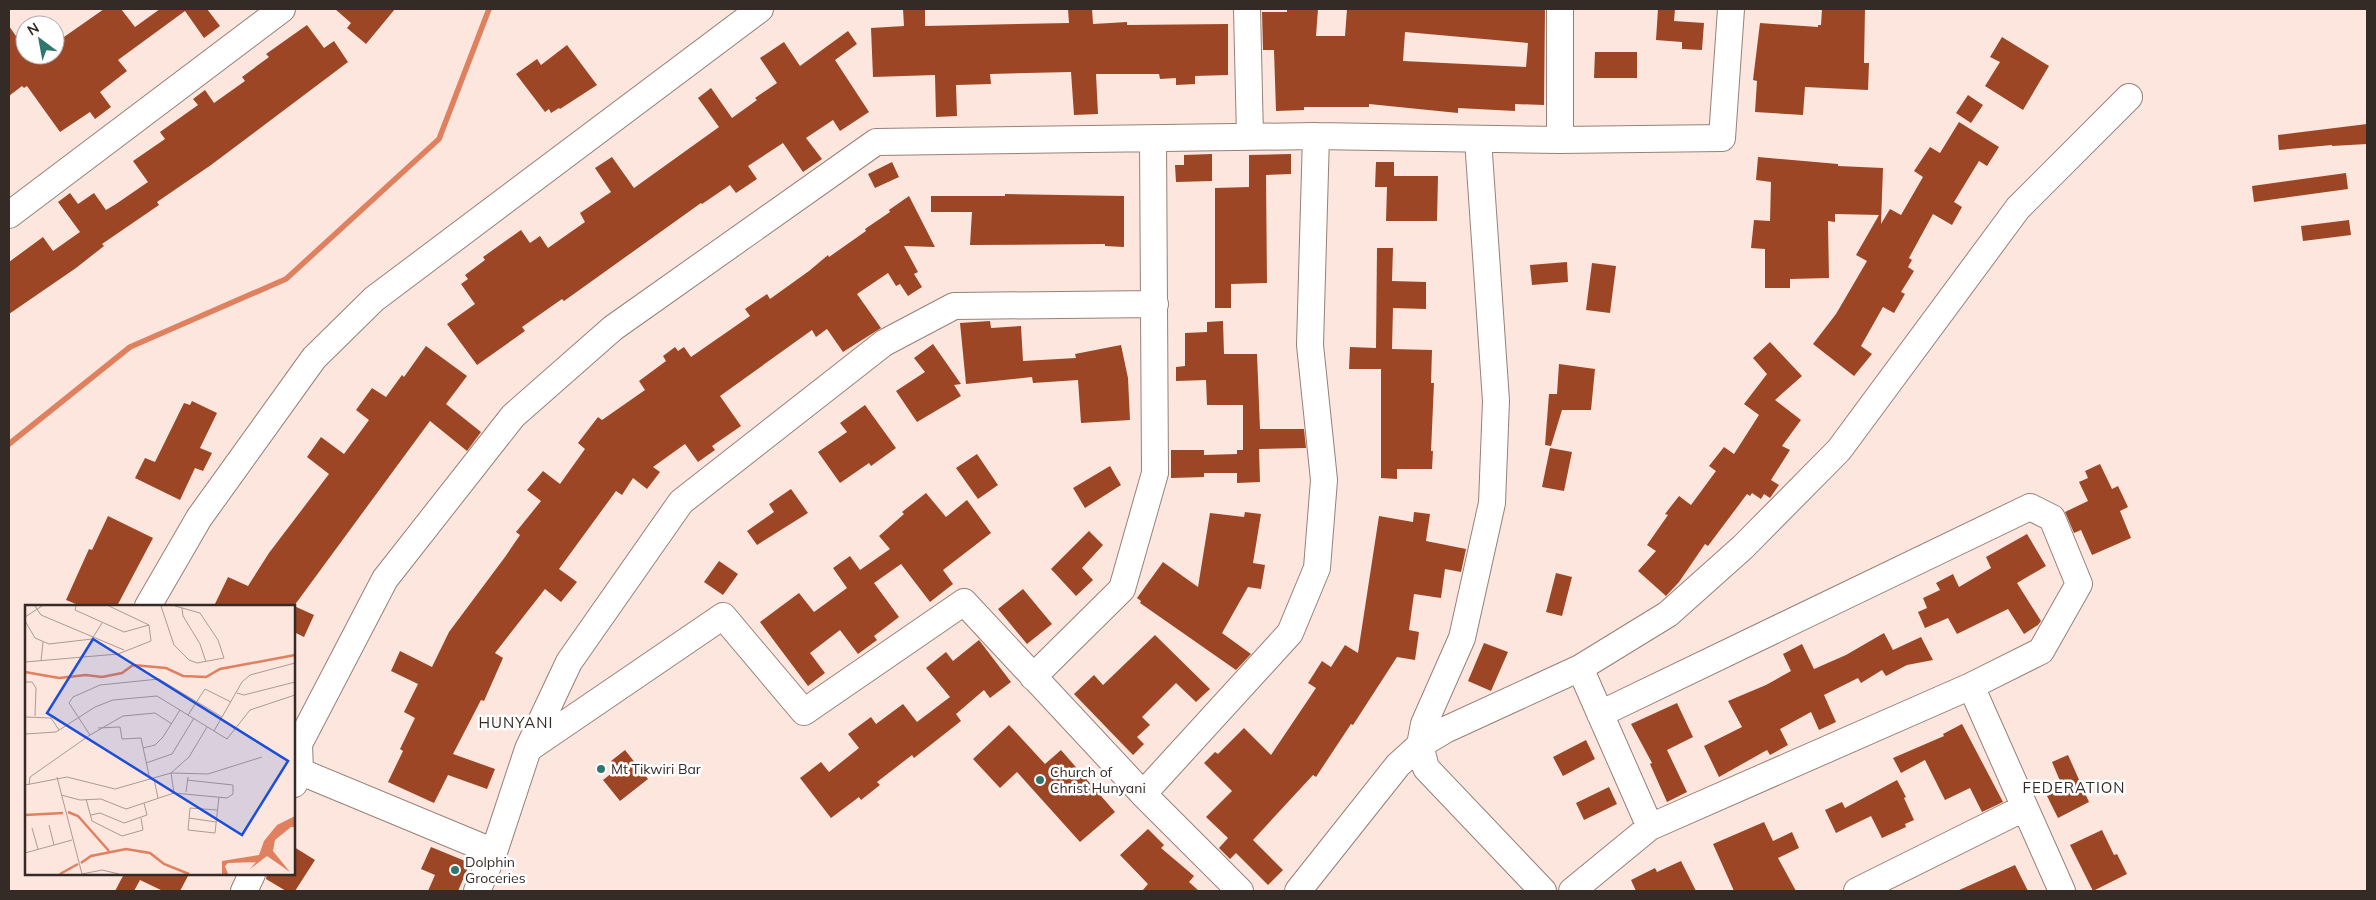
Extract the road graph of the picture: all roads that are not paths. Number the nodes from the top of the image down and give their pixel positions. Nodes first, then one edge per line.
1 (282, 9) edge
2 (760, 9) edge
3 (1247, 9) edge
4 (1560, 9) edge
5 (1731, 9) edge
6 (2129, 97) dead end
7 (1316, 136) junction
8 (1250, 137) junction
9 (1153, 139) junction
10 (1478, 139) junction
11 (1560, 140) junction
12 (9, 215) edge
13 (1155, 304) junction
14 (149, 605) edge
15 (1580, 668) junction
16 (1033, 677) junction
17 (1971, 686) junction
18 (1600, 714) junction
19 (1420, 745) junction
20 (528, 749) junction
21 (296, 775) edge
22 (1143, 794) junction
23 (2024, 808) junction
24 (1650, 827) junction
25 (494, 852) junction
26 (252, 875) edge
27 (244, 891) edge
28 (477, 891) edge
29 (1240, 891) edge
30 (1299, 891) edge
31 (1544, 891) edge
32 (1572, 891) edge
33 (1857, 891) edge
34 (2062, 891) edge

1 - 12 street
2 - 14 street
3 - 8 street
4 - 11 street
5 - 11 street
6 - 15 street
7 - 8 street
7 - 10 street
7 - 22 street
8 - 9 street
9 - 13 street
9 - 21 street
10 - 11 street
10 - 19 street
13 - 16 street
13 - 20 street
15 - 18 street
15 - 19 street
16 - 20 street
16 - 22 street
17 - 18 street
17 - 23 street
17 - 24 street
18 - 24 street
19 - 30 street
19 - 31 street
20 - 25 street
21 - 25 street
22 - 29 street
23 - 33 street
23 - 34 street
24 - 32 street
25 - 28 street
26 - 27 street

